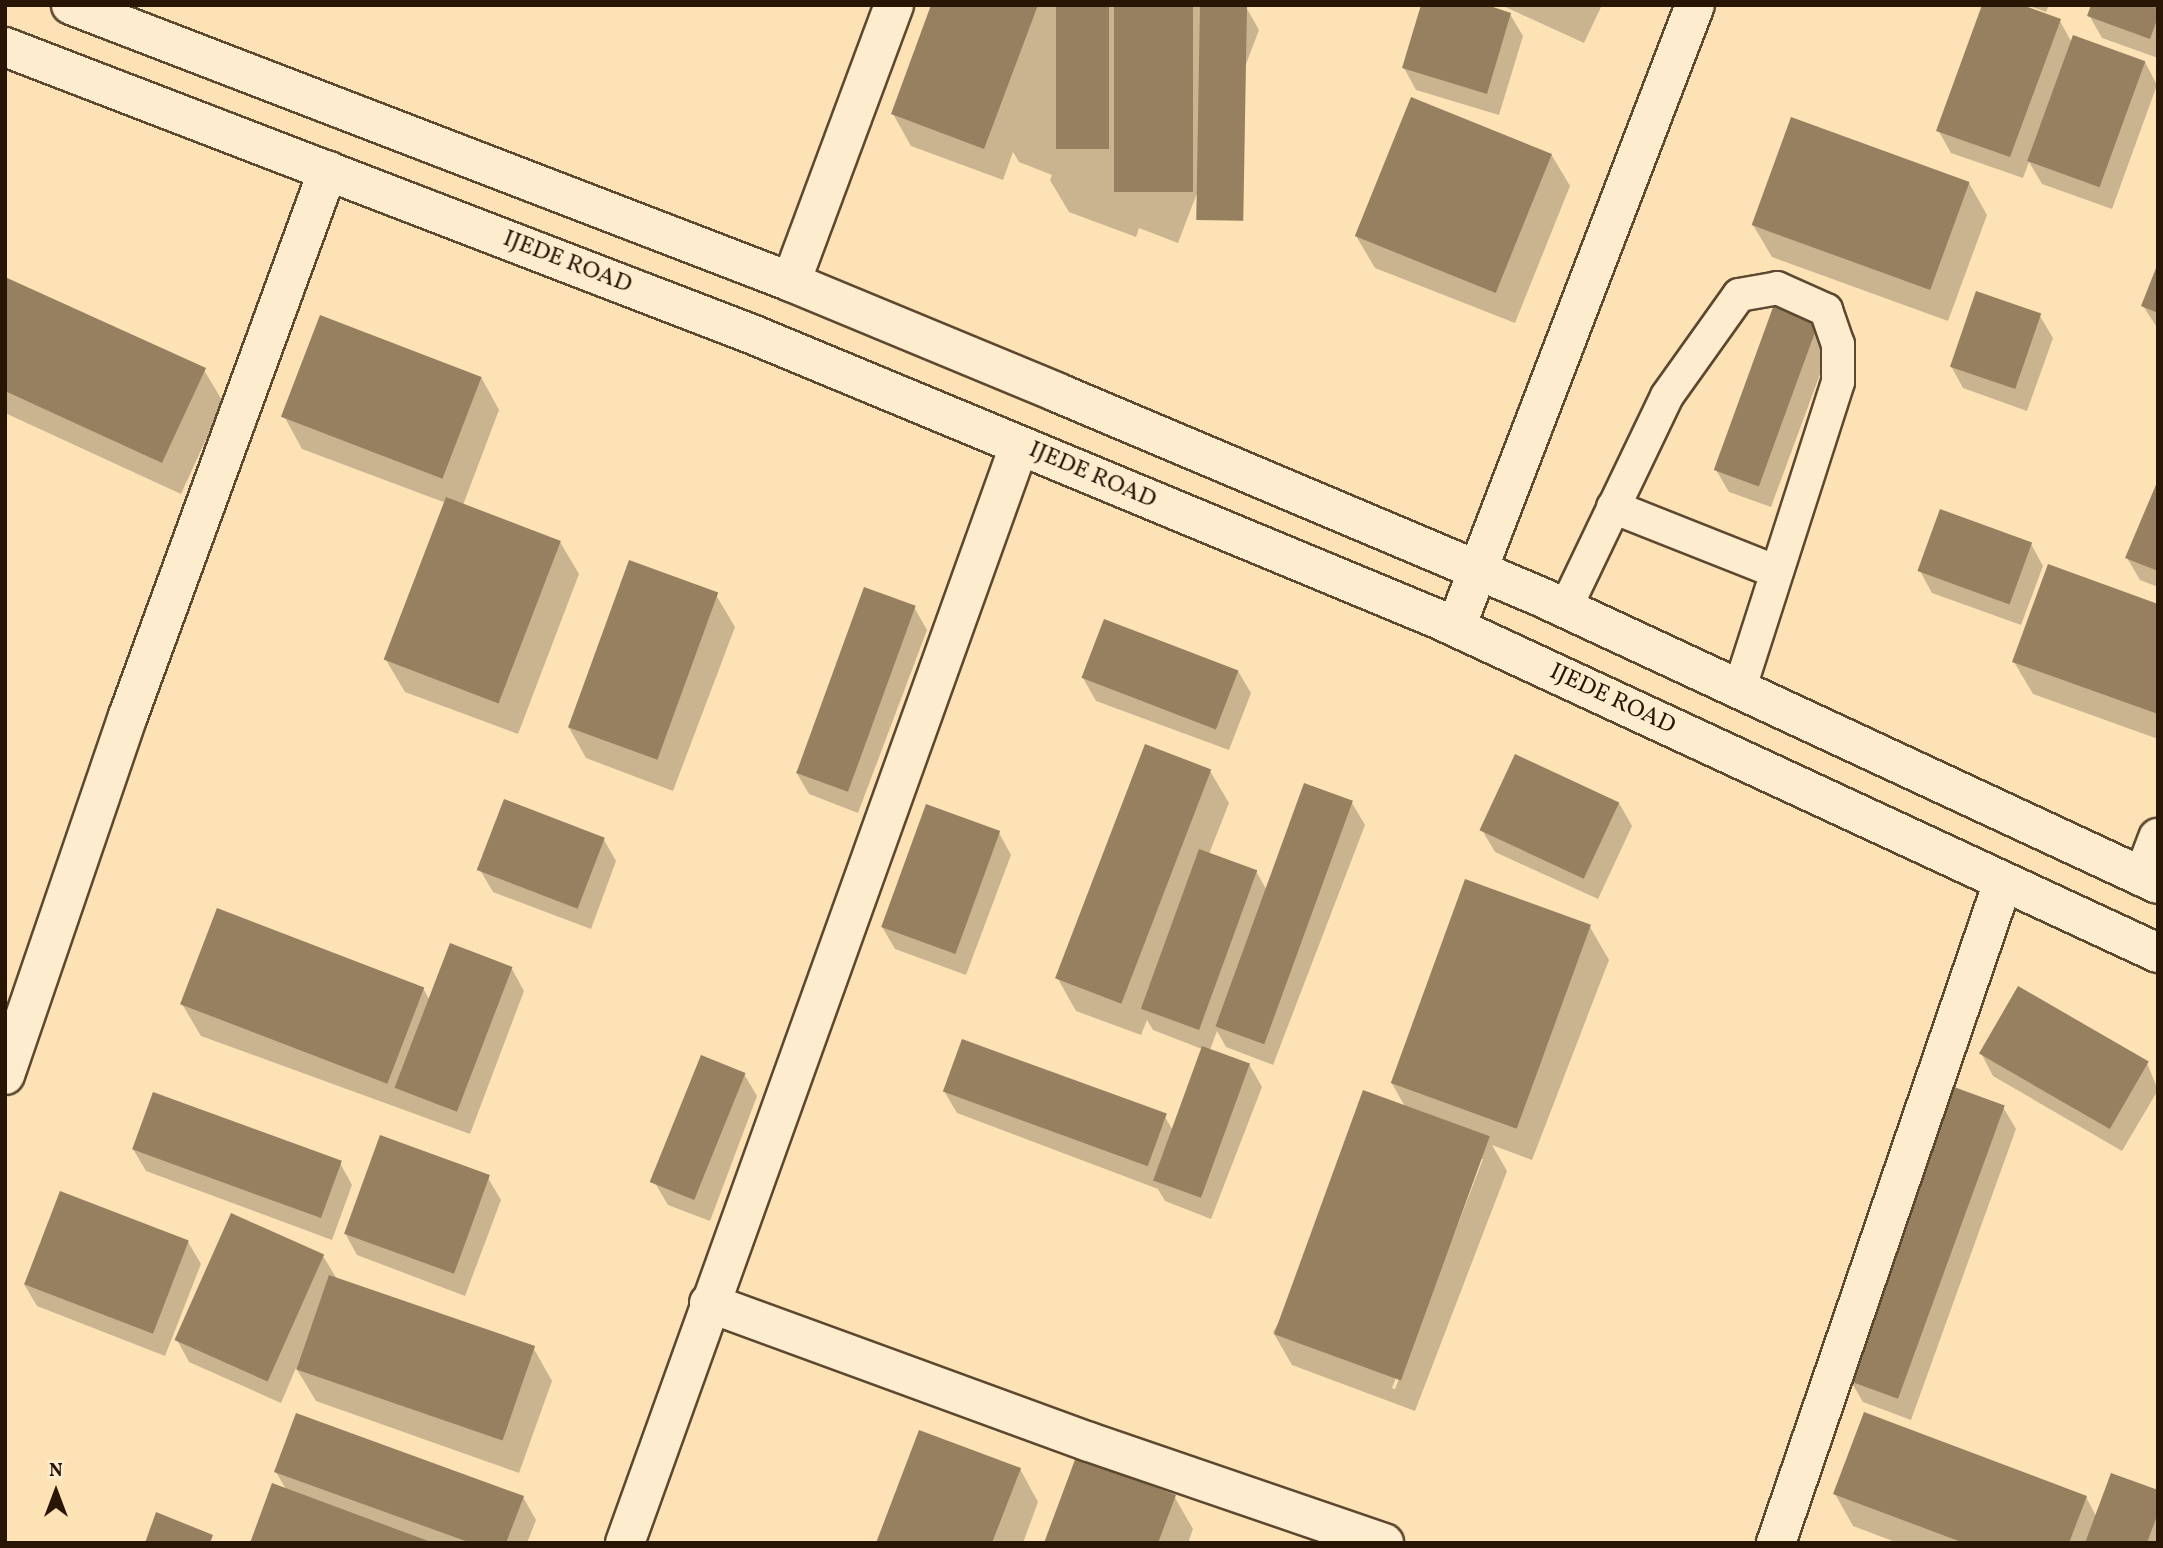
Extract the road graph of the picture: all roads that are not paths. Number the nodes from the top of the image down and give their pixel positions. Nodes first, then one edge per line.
1 (71, 5) edge
2 (894, 5) edge
3 (1695, 5) edge
4 (116, 13) edge
5 (5, 47) edge
6 (328, 170) junction
7 (791, 282) junction
8 (1019, 446) junction
9 (1613, 507) junction
10 (1479, 571) junction
11 (1777, 572) junction
12 (1565, 609) junction
13 (1456, 627) junction
14 (1739, 690) junction
15 (2158, 838) edge
16 (2150, 881) edge
17 (2003, 882) junction
18 (2158, 953) edge
19 (5, 1075) edge
20 (709, 1303) junction
21 (625, 1543) edge
22 (1384, 1543) edge
23 (1776, 1543) edge

1 - 4 main road
2 - 7 main road
3 - 10 main road
4 - 7 main road
5 - 6 main road, IJEDE ROAD
6 - 8 main road, IJEDE ROAD
6 - 19 main road
7 - 10 main road
8 - 13 main road, IJEDE ROAD
8 - 20 main road
9 - 11 lane
9 - 11 lane
9 - 12 lane
10 - 12 main road
10 - 13 main road
11 - 14 lane
12 - 14 main road
13 - 17 main road, IJEDE ROAD
14 - 16 main road
15 - 16 main road
17 - 18 main road, IJEDE ROAD
17 - 23 main road
20 - 21 main road
20 - 22 main road

